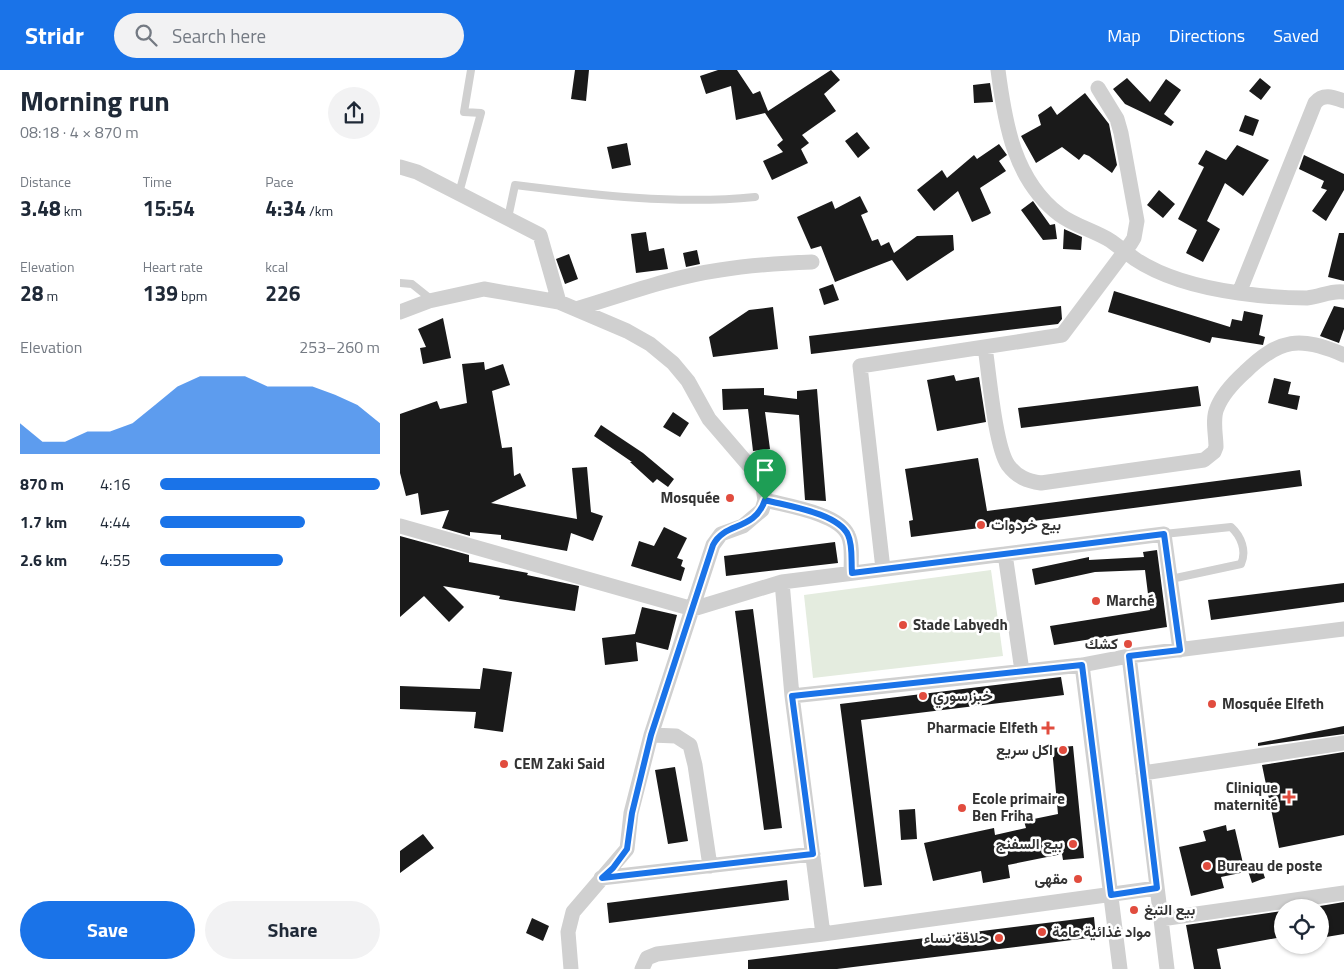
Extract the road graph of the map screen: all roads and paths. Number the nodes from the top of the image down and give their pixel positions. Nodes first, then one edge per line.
1 (471, 70) edge
2 (998, 70) edge
3 (1098, 88) dead end
4 (1344, 100) edge
5 (400, 167) edge
6 (459, 193) junction
7 (755, 197) dead end
8 (508, 218) junction
9 (1124, 251) junction
10 (812, 262) dead end
11 (400, 283) edge
12 (1344, 292) edge
13 (1239, 293) junction
14 (432, 300) junction
15 (560, 302) junction
16 (576, 309) junction
17 (400, 312) edge
18 (985, 347) junction
19 (1344, 355) edge
20 (765, 500) junction
21 (400, 526) edge
22 (1164, 534) junction
23 (1005, 554) junction
24 (883, 569) junction
25 (852, 573) junction
26 (1171, 579) junction
27 (782, 582) junction
28 (693, 609) junction
29 (1344, 629) edge
30 (1180, 650) junction
31 (1129, 656) junction
32 (1082, 665) junction
33 (1022, 671) junction
34 (792, 696) junction
35 (651, 735) junction
36 (1344, 742) edge
37 (1143, 773) junction
38 (813, 854) junction
39 (710, 866) junction
40 (602, 878) junction
41 (1157, 888) junction
42 (1344, 893) edge
43 (1111, 895) junction
44 (1161, 919) junction
45 (823, 934) junction
46 (571, 969) edge
47 (642, 969) edge
48 (1120, 969) edge
49 (1167, 969) edge

1 - 6 lane
2 - 9 street
3 - 9 street
4 - 13 street
5 - 6 street
6 - 8 street
7 - 8 lane
8 - 15 street
9 - 13 street
9 - 18 street
10 - 16 street
11 - 14 lane
12 - 13 street
14 - 15 street
14 - 17 street
15 - 16 street
16 - 20 street
18 - 19 street
18 - 24 street
20 - 25 street
20 - 28 street
21 - 28 street
22 - 23 street
22 - 26 street
22 - 26 lane
23 - 24 street
23 - 33 street
24 - 25 street
25 - 27 street
26 - 30 street
27 - 28 street
27 - 34 street
28 - 35 street
29 - 30 street
30 - 31 street
31 - 32 street
31 - 37 street
32 - 33 street
32 - 43 street
33 - 34 street
34 - 38 street
35 - 39 street
35 - 40 street
36 - 37 street
37 - 41 street
38 - 39 street
38 - 45 street
39 - 40 street
40 - 46 street
41 - 43 street
41 - 44 street
42 - 44 street
43 - 45 street
43 - 48 street
44 - 49 street
45 - 47 street

